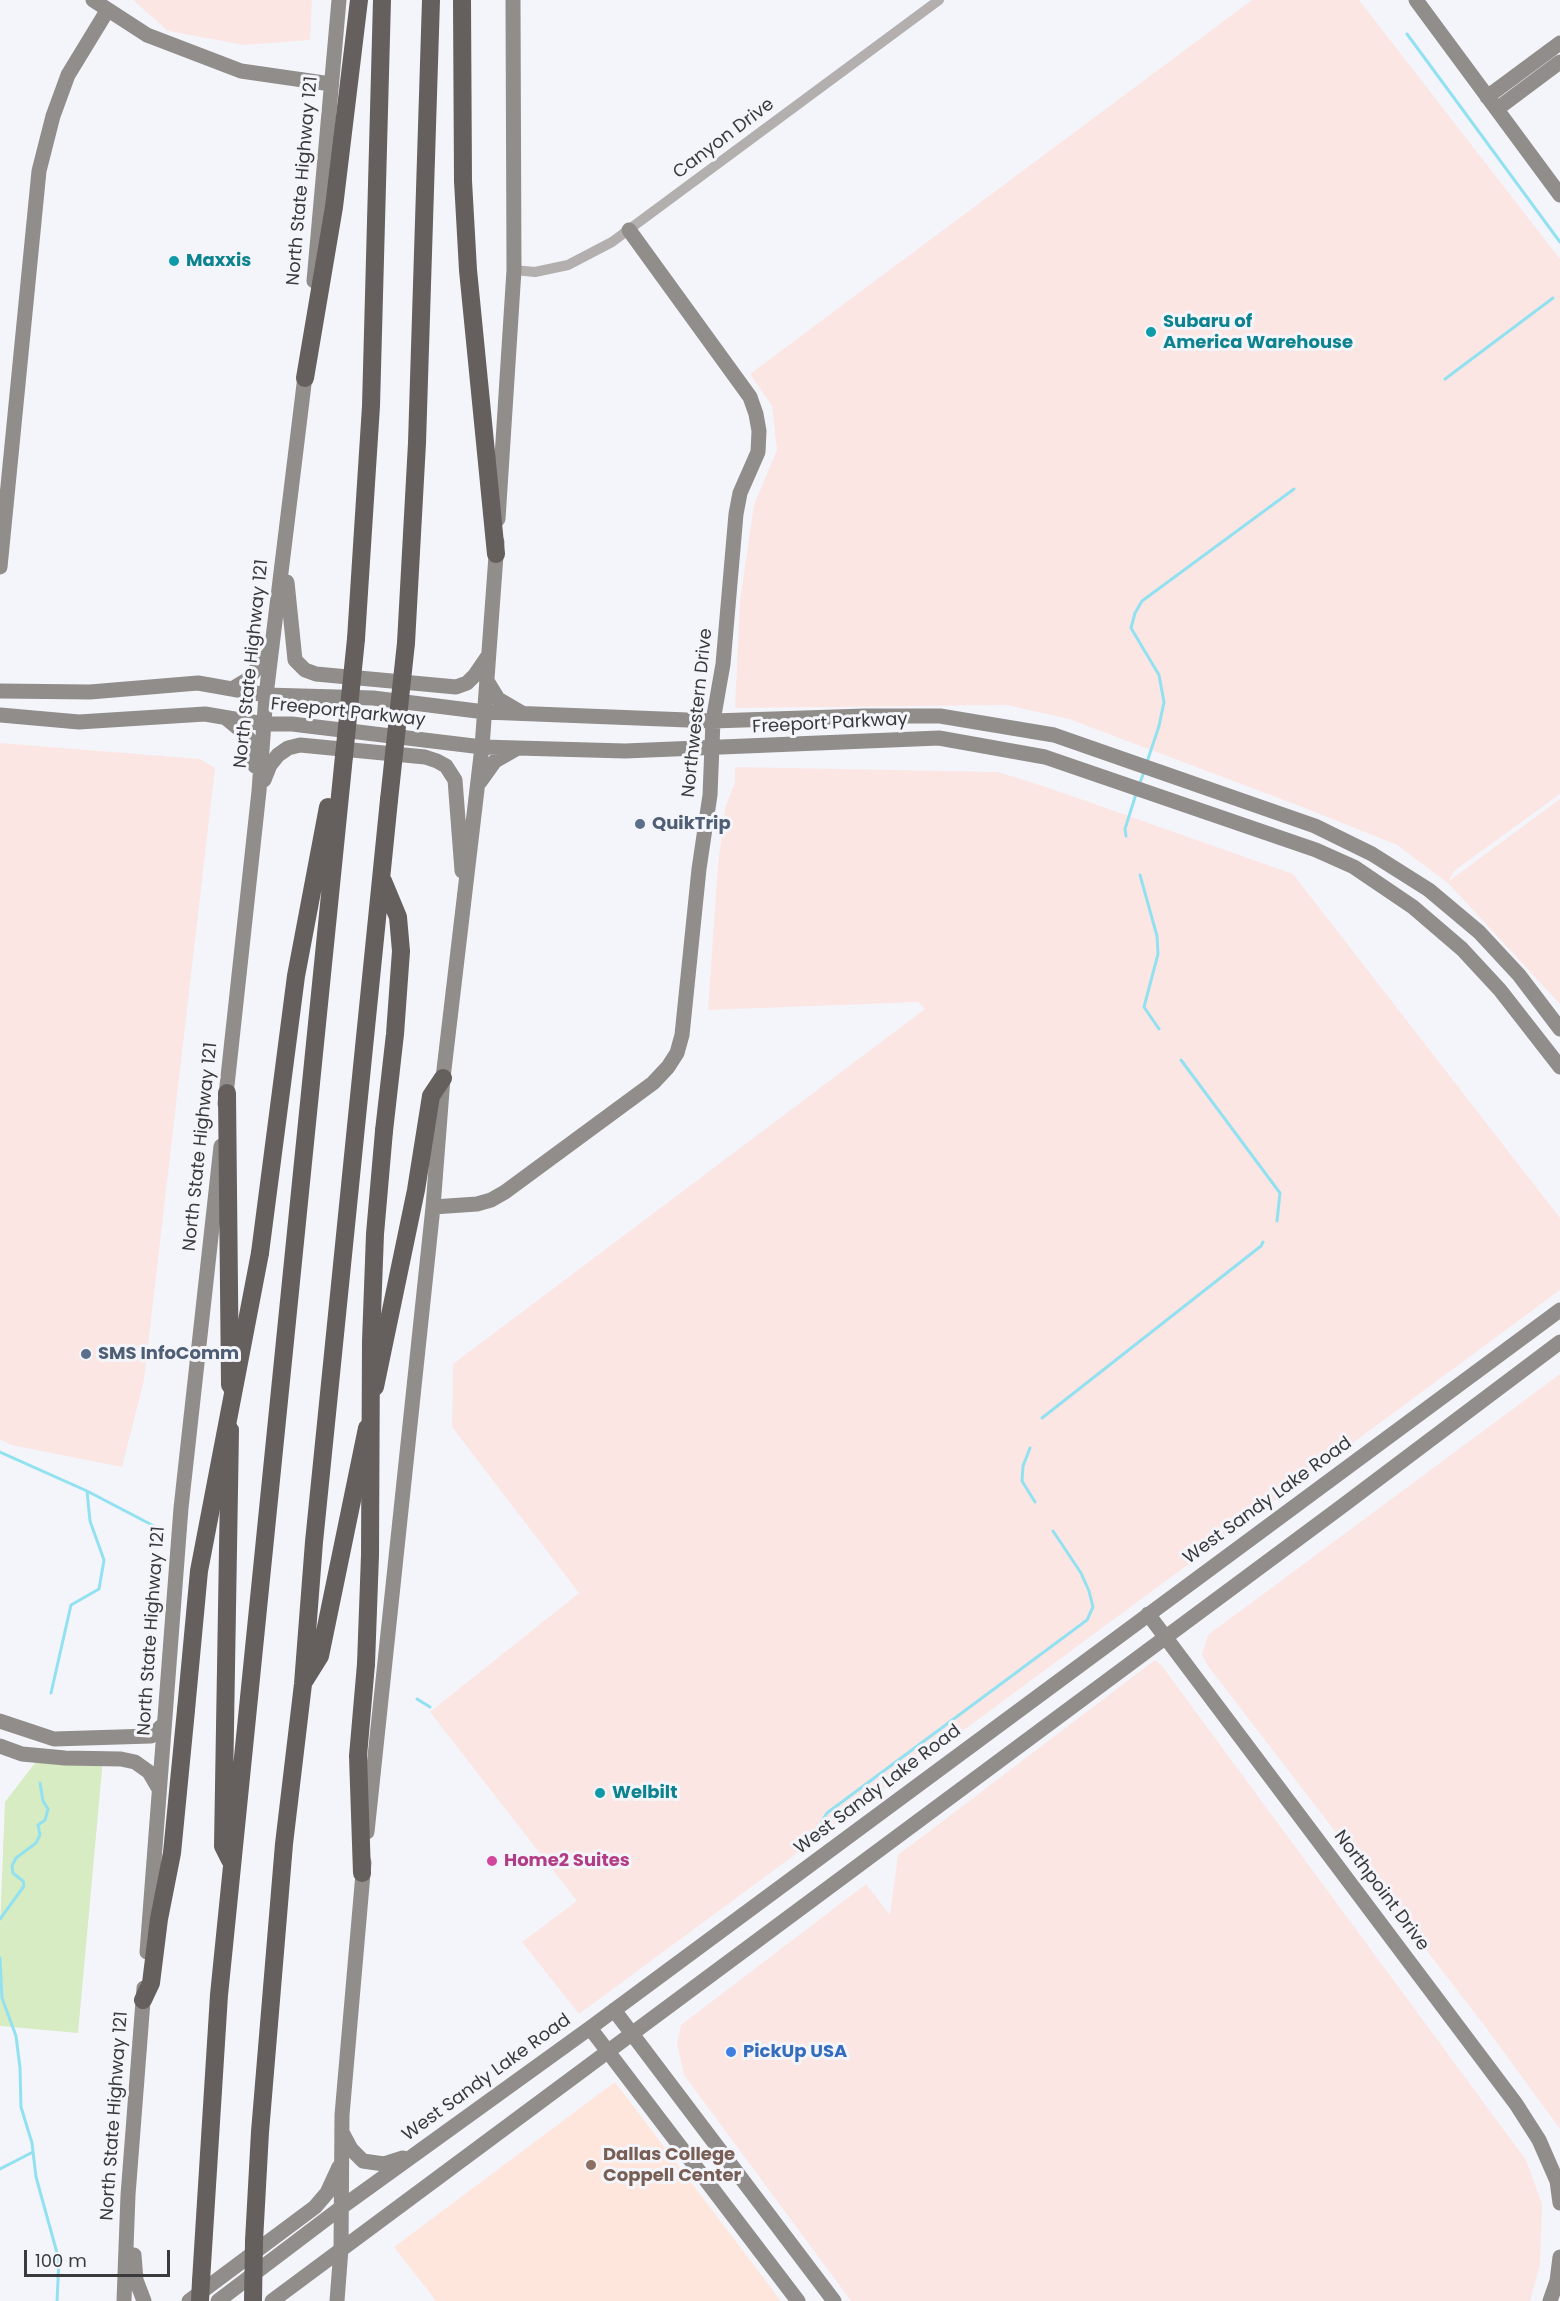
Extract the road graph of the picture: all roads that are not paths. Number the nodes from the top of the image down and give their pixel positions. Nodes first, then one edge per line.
1 (93, 0) edge
2 (339, 0) edge
3 (359, 0) edge
4 (382, 0) edge
5 (431, 0) edge
6 (462, 0) edge
7 (513, 0) edge
8 (519, 0) edge
9 (939, 0) edge
10 (1416, 0) edge
11 (107, 10) junction
12 (1560, 43) edge
13 (513, 60) junction
14 (1560, 62) edge
15 (331, 84) junction
16 (1492, 103) junction
17 (1560, 195) edge
18 (629, 231) junction
19 (514, 270) junction
20 (305, 378) junction
21 (284, 549) junction
22 (496, 554) junction
23 (0, 567) edge
24 (272, 651) junction
25 (489, 655) junction
26 (487, 681) junction
27 (232, 689) junction
28 (0, 691) edge
29 (266, 695) junction
30 (485, 712) junction
31 (525, 714) junction
32 (0, 715) edge
33 (225, 717) junction
34 (713, 721) junction
35 (264, 724) junction
36 (482, 747) junction
37 (519, 747) junction
38 (712, 749) junction
39 (343, 763) junction
40 (478, 784) junction
41 (259, 791) junction
42 (381, 878) junction
43 (465, 906) junction
44 (1560, 1029) edge
45 (1555, 1048) edge
46 (1560, 1067) edge
47 (443, 1078) junction
48 (227, 1093) junction
49 (433, 1207) junction
50 (1560, 1310) edge
51 (1560, 1342) edge
52 (1451, 1390) junction
53 (1471, 1409) junction
54 (1148, 1614) junction
55 (1165, 1637) junction
56 (303, 1684) junction
57 (0, 1721) edge
58 (165, 1724) junction
59 (0, 1746) edge
60 (159, 1789) junction
61 (815, 1861) junction
62 (232, 1866) junction
63 (362, 1873) junction
64 (832, 1884) junction
65 (143, 2000) junction
66 (614, 2010) junction
67 (590, 2028) junction
68 (632, 2033) junction
69 (608, 2051) junction
70 (342, 2133) junction
71 (417, 2153) junction
72 (342, 2159) junction
73 (128, 2195) junction
74 (1560, 2203) edge
75 (342, 2207) junction
76 (341, 2248) junction
77 (1560, 2257) edge
78 (124, 2301) edge
79 (144, 2301) edge
80 (189, 2301) edge
81 (201, 2301) edge
82 (218, 2301) edge
83 (253, 2301) edge
84 (272, 2301) edge
85 (337, 2301) edge
86 (798, 2301) edge
87 (834, 2301) edge
88 (1550, 2301) edge

1 - 11 main road
2 - 15 main road, North State Highway 121
3 - 20 highway
4 - 39 highway, bridge
5 - 42 highway, bridge
6 - 22 highway
7 - 13 main road
8 - 13 main road
9 - 18 street, Canyon Drive
10 - 16 main road
11 - 15 main road
11 - 23 main road
12 - 16 main road
13 - 19 main road
14 - 16 main road
15 - 20 main road, North State Highway 121
16 - 17 main road
18 - 19 street, Canyon Drive
18 - 34 main road, Northwestern Drive
19 - 22 main road
20 - 21 main road, North State Highway 121
21 - 24 main road, North State Highway 121
21 - 25 main road
22 - 25 main road
24 - 27 main road
24 - 29 main road, North State Highway 121
25 - 26 main road
26 - 30 main road
26 - 31 main road
27 - 28 main road, Freeport Parkway
27 - 29 main road, Freeport Parkway
29 - 30 main road, Freeport Parkway
29 - 35 main road, North State Highway 121
30 - 31 main road, Freeport Parkway
30 - 36 main road
31 - 34 main road, Freeport Parkway
32 - 33 main road, Freeport Parkway
33 - 35 main road, Freeport Parkway
33 - 41 main road
34 - 38 main road, Northwestern Drive
34 - 44 main road, Freeport Parkway
35 - 36 main road, Freeport Parkway
35 - 41 main road, North State Highway 121
36 - 37 main road, Freeport Parkway
36 - 40 main road
37 - 38 main road, Freeport Parkway
37 - 40 main road
38 - 45 main road, Freeport Parkway
38 - 49 main road, Northwestern Drive
39 - 62 highway
39 - 65 highway, bridge
40 - 43 main road
41 - 43 main road
41 - 48 main road, North State Highway 121
42 - 56 highway
42 - 63 highway, bridge
43 - 47 main road
45 - 46 main road, Freeport Parkway
47 - 49 main road
47 - 56 highway
48 - 58 main road, North State Highway 121
48 - 62 highway
49 - 63 main road
50 - 52 main road, West Sandy Lake Road
51 - 53 main road
52 - 53 main road
52 - 54 main road, West Sandy Lake Road
53 - 55 main road
54 - 55 main road, Northpoint Drive
54 - 61 main road, West Sandy Lake Road
55 - 64 main road
55 - 74 main road, Northpoint Drive
56 - 83 highway, bridge
57 - 58 main road
58 - 60 main road, North State Highway 121
59 - 60 main road
60 - 65 main road, North State Highway 121
61 - 64 main road
61 - 66 main road, West Sandy Lake Road
62 - 81 highway, bridge
63 - 70 main road
64 - 68 main road
65 - 73 main road, North State Highway 121
66 - 67 main road, West Sandy Lake Road
66 - 68 main road
67 - 69 main road
67 - 71 main road, West Sandy Lake Road
68 - 69 main road
68 - 87 main road
69 - 76 main road
69 - 86 main road
70 - 71 main road
70 - 72 main road
71 - 75 main road, West Sandy Lake Road
72 - 75 main road
72 - 80 main road
73 - 78 main road, North State Highway 121
73 - 79 main road
75 - 76 main road
75 - 82 main road, West Sandy Lake Road
76 - 84 main road
76 - 85 main road
77 - 88 main road

